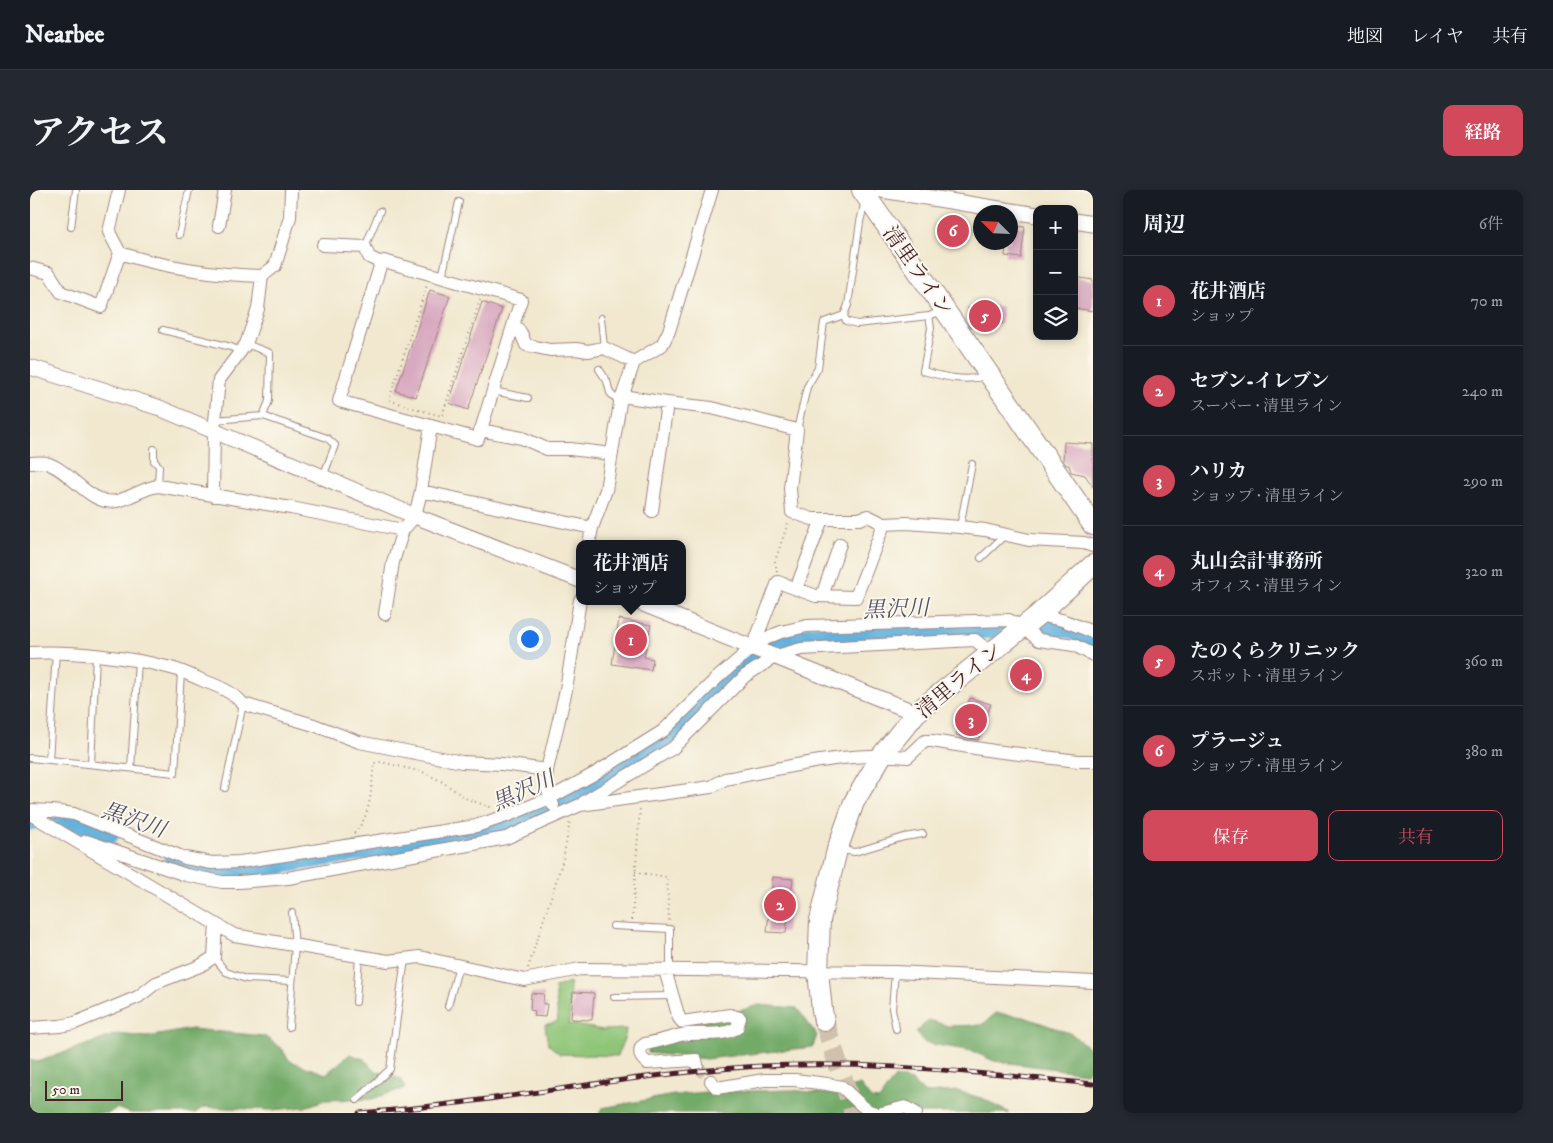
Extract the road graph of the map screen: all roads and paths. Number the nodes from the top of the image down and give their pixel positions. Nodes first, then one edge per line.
1 (76, 190) edge
2 (119, 190) edge
3 (189, 190) edge
4 (225, 190) edge
5 (291, 190) edge
6 (712, 190) edge
7 (870, 192) edge
8 (459, 202) dead end
9 (380, 211) dead end
10 (1033, 214) edge
11 (1078, 222) edge
12 (1093, 224) edge
13 (219, 226) dead end
14 (71, 227) dead end
15 (179, 235) dead end
16 (323, 245) dead end
17 (365, 247) junction
18 (120, 253) junction
19 (382, 263) junction
20 (30, 268) edge
21 (262, 276) junction
22 (436, 276) junction
23 (484, 290) junction
24 (937, 313) junction
25 (844, 315) junction
26 (601, 318) dead end
27 (514, 324) junction
28 (163, 330) dead end
29 (243, 348) junction
30 (604, 348) junction
31 (634, 362) junction
32 (30, 367) edge
33 (599, 369) dead end
34 (990, 375) junction
35 (492, 391) junction
36 (528, 398) dead end
37 (621, 399) junction
38 (667, 403) junction
39 (263, 416) junction
40 (417, 416) junction
41 (215, 425) junction
42 (431, 426) junction
43 (480, 430) junction
44 (798, 430) junction
45 (154, 449) dead end
46 (612, 454) junction
47 (30, 463) edge
48 (972, 464) dead end
49 (323, 477) junction
50 (158, 486) junction
51 (421, 491) junction
52 (213, 496) junction
53 (652, 511) dead end
54 (792, 512) junction
55 (415, 516) junction
56 (822, 519) junction
57 (884, 524) junction
58 (1093, 525) edge
59 (960, 527) junction
60 (592, 528) junction
61 (403, 530) junction
62 (1005, 534) junction
63 (590, 540) edge
64 (840, 544) dead end
65 (1093, 546) edge
66 (981, 558) dead end
67 (1093, 565) edge
68 (576, 578) edge
69 (778, 582) junction
70 (796, 589) junction
71 (822, 596) junction
72 (579, 605) edge
73 (646, 605) edge
74 (385, 614) dead end
75 (1030, 621) junction
76 (1093, 632) edge
77 (884, 635) junction
78 (753, 647) junction
79 (56, 652) junction
80 (30, 653) edge
81 (991, 654) junction
82 (1093, 655) edge
83 (96, 656) junction
84 (776, 656) junction
85 (138, 661) junction
86 (181, 672) junction
87 (243, 704) junction
88 (699, 709) junction
89 (916, 713) junction
90 (628, 753) junction
91 (882, 755) junction
92 (30, 758) edge
93 (49, 760) junction
94 (1093, 761) edge
95 (91, 764) junction
96 (131, 768) junction
97 (638, 769) junction
98 (548, 770) junction
99 (225, 788) dead end
100 (640, 798) junction
101 (561, 806) junction
102 (30, 812) edge
103 (509, 815) junction
104 (923, 834) dead end
105 (72, 838) junction
106 (426, 842) junction
107 (339, 847) junction
108 (837, 850) junction
109 (635, 872) junction
110 (292, 913) dead end
111 (216, 924) junction
112 (614, 926) dead end
113 (631, 927) junction
114 (670, 929) junction
115 (295, 945) junction
116 (359, 956) junction
117 (214, 957) junction
118 (405, 959) junction
119 (459, 965) junction
120 (668, 970) junction
121 (818, 972) junction
122 (895, 972) junction
123 (524, 980) junction
124 (292, 982) junction
125 (1093, 982) edge
126 (672, 996) junction
127 (614, 997) dead end
128 (356, 1002) dead end
129 (448, 1006) dead end
130 (824, 1021) tunnel mouth
131 (288, 1027) dead end
132 (30, 1028) edge
133 (896, 1029) dead end
134 (697, 1065) tunnel mouth
135 (711, 1081) tunnel mouth
136 (357, 1100) dead end
137 (875, 1113) edge
138 (882, 1113) edge
139 (916, 1113) edge

1 - 14 lane
2 - 18 street
3 - 15 lane
4 - 13 street
5 - 21 street
6 - 31 street
7 - 10 street
7 - 24 highway, 清里ライン
7 - 25 lane
8 - 22 lane
9 - 17 lane
11 - 12 street
16 - 17 street
17 - 19 street
18 - 20 street
18 - 21 street
19 - 22 street
19 - 40 street
21 - 29 street
22 - 23 street
22 - 40 path
23 - 27 street
23 - 40 path
24 - 25 lane
24 - 34 highway, 清里ライン
24 - 34 lane
25 - 44 lane
26 - 30 lane
27 - 30 street
27 - 35 street
28 - 29 lane
29 - 39 lane
29 - 41 street
30 - 31 street
31 - 37 street
32 - 41 street
33 - 37 lane
34 - 58 highway, 清里ライン
35 - 36 lane
35 - 43 street
37 - 38 street
37 - 46 street
38 - 44 street
38 - 53 street
39 - 41 lane
39 - 49 lane
40 - 42 street
41 - 49 street
41 - 52 street
42 - 43 street
42 - 51 street
43 - 46 street
44 - 54 street
45 - 50 lane
46 - 60 street
47 - 50 street
48 - 59 lane
49 - 55 street
50 - 52 street
51 - 55 street
51 - 60 street
52 - 61 street
54 - 56 street
54 - 69 path
55 - 61 street
55 - 68 street
56 - 57 street
56 - 70 street
57 - 59 street
57 - 71 street
59 - 62 street
60 - 63 street
61 - 74 street
62 - 65 street
62 - 66 lane
64 - 71 street
67 - 75 highway, 清里ライン
69 - 70 street
69 - 78 street
70 - 71 street
72 - 98 street
73 - 78 street
75 - 76 street
75 - 77 street
75 - 81 highway, 清里ライン
75 - 82 street
77 - 78 street
77 - 81 street
77 - 84 street
78 - 84 street
78 - 88 street
79 - 80 street
79 - 83 street
79 - 93 lane
81 - 89 highway, 清里ライン
83 - 85 street
83 - 95 lane
84 - 88 street
84 - 89 street
85 - 86 street
85 - 96 lane
86 - 87 street
86 - 96 lane
87 - 98 street
87 - 99 lane
88 - 90 street
88 - 97 street
89 - 91 highway, 清里ライン
90 - 97 street
90 - 101 street
91 - 94 street
91 - 100 street
91 - 108 highway, 清里ライン
92 - 93 lane
93 - 95 lane
95 - 96 lane
97 - 101 street
98 - 101 street
100 - 101 street
100 - 109 path
101 - 103 street
101 - 106 street
101 - 123 path
102 - 105 street
102 - 107 street
103 - 106 street
103 - 107 path
104 - 108 lane
105 - 106 street
105 - 111 street
106 - 107 street
108 - 121 highway, 清里ライン
109 - 113 path
109 - 114 path
110 - 115 lane
111 - 115 street
111 - 117 street
112 - 113 lane
113 - 114 lane
114 - 120 lane
115 - 116 street
115 - 124 lane
116 - 118 street
116 - 128 lane
117 - 124 lane
117 - 132 street
118 - 119 street
118 - 136 lane
119 - 123 street
119 - 129 lane
120 - 121 street
120 - 123 street
120 - 126 street
121 - 122 street
121 - 130 highway, 清里ライン
122 - 125 street
122 - 133 lane
124 - 131 lane
126 - 127 lane
126 - 134 street
135 - 137 street
138 - 139 street

